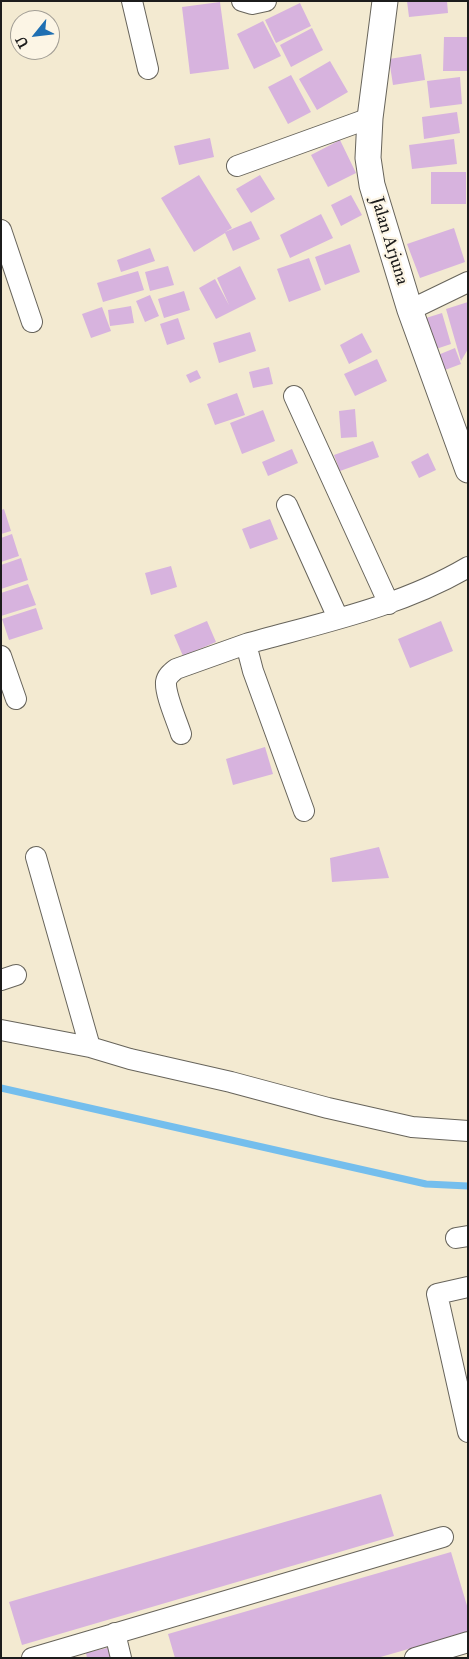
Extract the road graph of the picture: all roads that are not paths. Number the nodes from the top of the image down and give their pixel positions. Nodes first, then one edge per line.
1 (132, 1) edge
2 (242, 1) edge
3 (266, 1) edge
4 (385, 1) edge
5 (148, 69) dead end
6 (370, 118) junction
7 (237, 166) dead end
8 (1, 230) edge
9 (468, 282) edge
10 (410, 310) junction
11 (32, 322) dead end
12 (294, 396) dead end
13 (468, 470) edge
14 (287, 505) dead end
15 (468, 567) edge
16 (389, 604) junction
17 (338, 618) junction
18 (246, 644) junction
19 (1, 656) edge
20 (16, 699) dead end
21 (181, 734) dead end
22 (304, 811) dead end
23 (36, 857) dead end
24 (1, 1030) edge
25 (90, 1047) junction
26 (468, 1131) edge
27 (468, 1287) edge
28 (468, 1432) edge
29 (443, 1537) dead end
30 (115, 1633) junction
31 (468, 1642) edge
32 (32, 1658) edge
33 (121, 1658) edge
34 (415, 1658) edge

1 - 5 street
2 - 3 street
4 - 6 street, Jalan Arjuna
6 - 7 street
6 - 10 street, Jalan Arjuna
8 - 11 street
9 - 10 street
10 - 13 street, Jalan Arjuna
12 - 16 street
14 - 17 street
15 - 16 street
16 - 17 street
17 - 18 street
18 - 21 street
18 - 22 street
19 - 20 street
23 - 25 street
24 - 25 street
25 - 26 street
27 - 28 street
29 - 30 street
30 - 32 street
30 - 33 street
31 - 34 street

